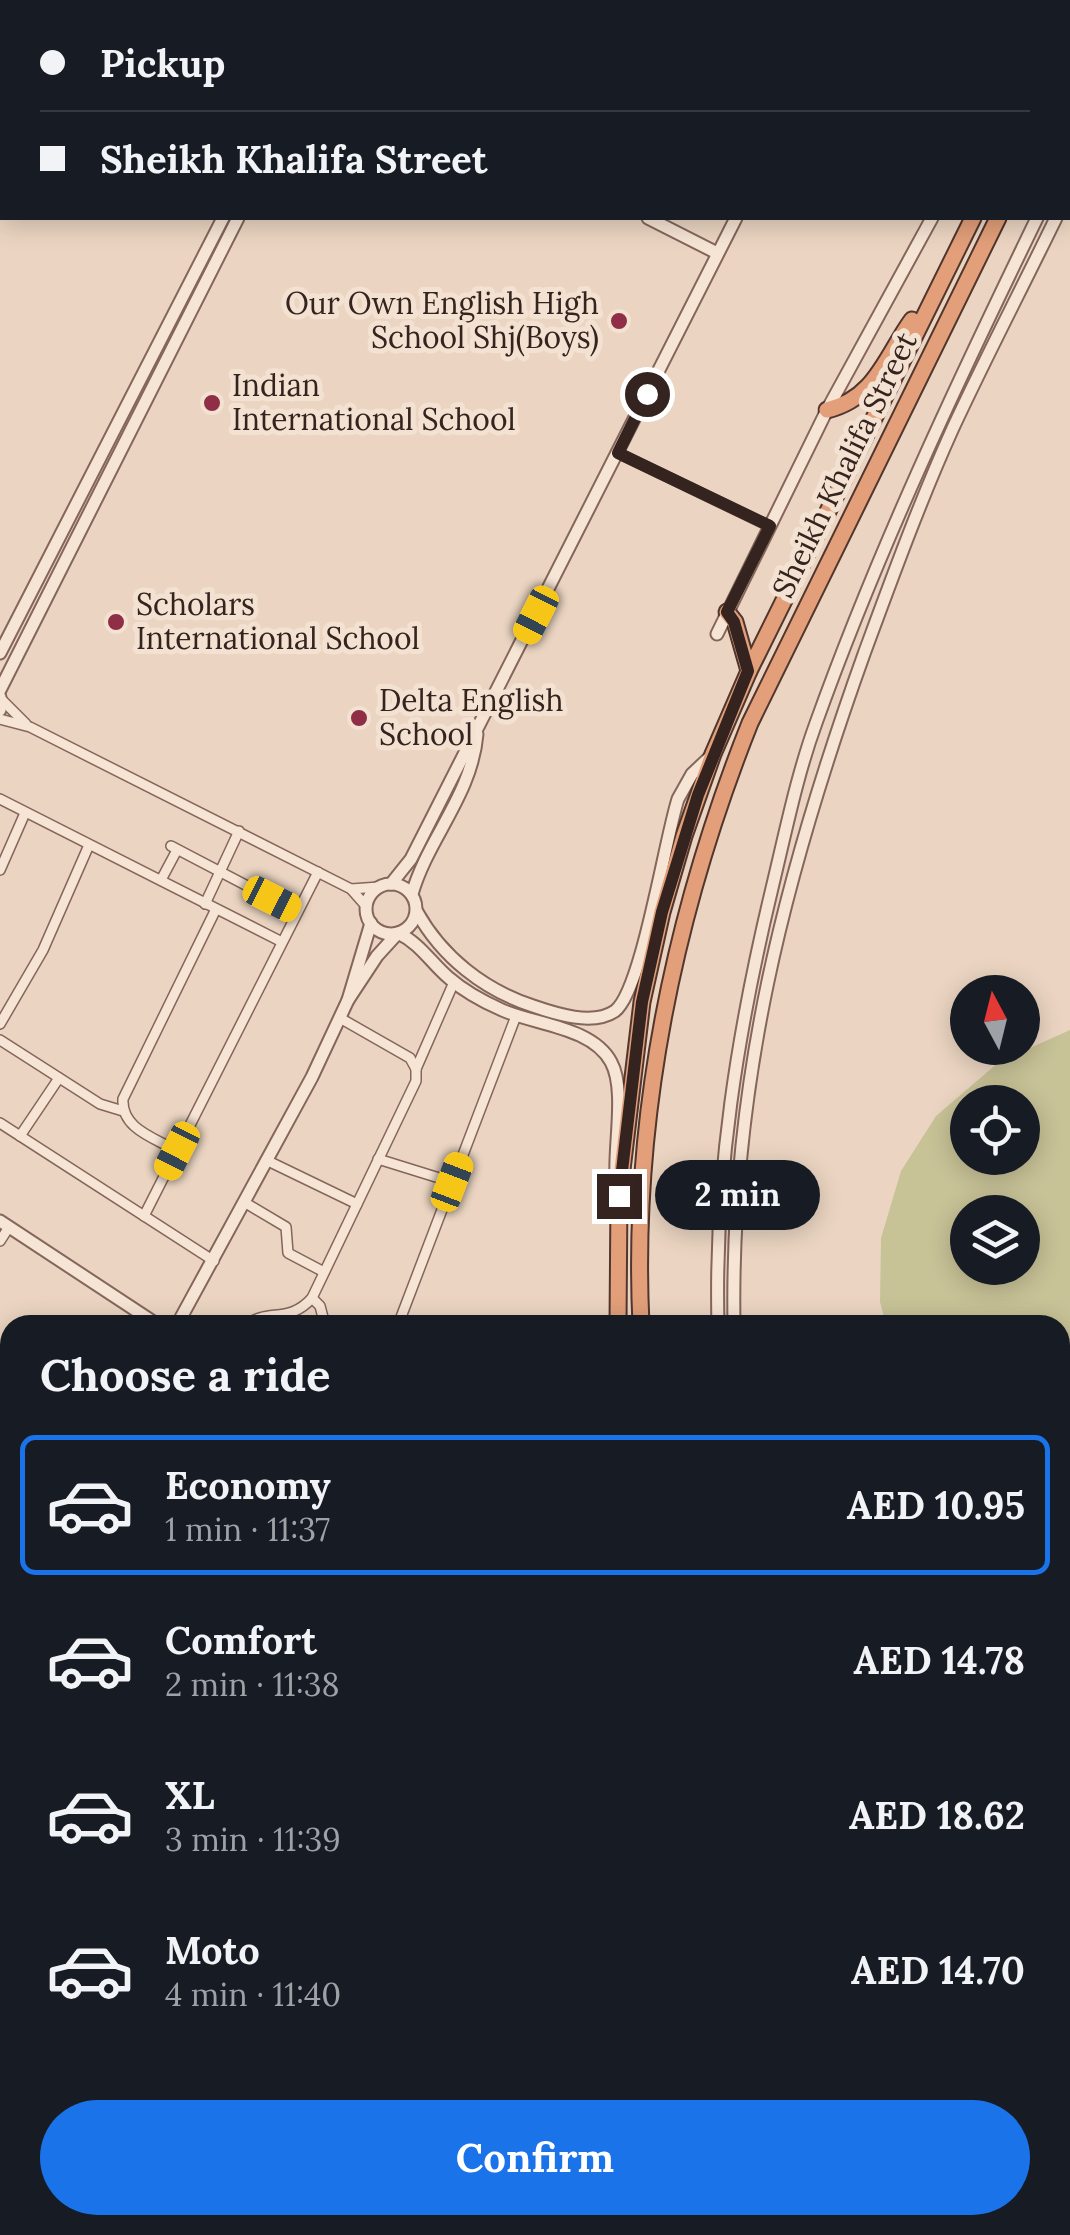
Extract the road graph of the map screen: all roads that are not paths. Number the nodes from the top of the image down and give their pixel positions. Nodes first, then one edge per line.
1 (222, 220) edge
2 (237, 220) edge
3 (652, 220) edge
4 (735, 220) edge
5 (931, 220) edge
6 (972, 220) edge
7 (997, 220) edge
8 (1037, 220) edge
9 (1055, 220) edge
10 (717, 253) junction
11 (927, 308) junction
12 (952, 394) junction
13 (827, 410) junction
14 (952, 430) junction
15 (618, 453) junction
16 (770, 526) junction
17 (727, 612) junction
18 (717, 634) joint
19 (738, 636) junction
20 (0, 653) edge
21 (838, 666) junction
22 (748, 671) junction
23 (0, 695) edge
24 (0, 710) edge
25 (0, 719) edge
26 (478, 725) junction
27 (838, 725) junction
28 (28, 726) junction
29 (713, 754) junction
30 (0, 799) edge
31 (24, 813) junction
32 (240, 831) junction
33 (89, 844) junction
34 (0, 870) edge
35 (220, 872) junction
36 (318, 872) junction
37 (161, 880) junction
38 (385, 885) junction
39 (351, 889) junction
40 (412, 894) junction
41 (205, 904) junction
42 (366, 906) junction
43 (216, 909) junction
44 (298, 912) junction
45 (416, 912) junction
46 (370, 924) junction
47 (398, 934) junction
48 (282, 942) junction
49 (454, 982) junction
50 (348, 1000) junction
51 (516, 1016) junction
52 (340, 1018) junction
53 (0, 1024) edge
54 (0, 1040) edge
55 (416, 1068) junction
56 (59, 1078) junction
57 (123, 1110) junction
58 (0, 1123) edge
59 (20, 1136) junction
60 (177, 1151) junction
61 (378, 1159) junction
62 (266, 1160) junction
63 (452, 1182) junction
64 (619, 1196) junction
65 (244, 1202) junction
66 (357, 1204) junction
67 (144, 1216) junction
68 (5, 1224) edge
69 (0, 1241) edge
70 (214, 1261) junction
71 (324, 1272) junction
72 (312, 1298) junction
73 (143, 1315) edge
74 (182, 1315) edge
75 (279, 1315) edge
76 (322, 1315) edge
77 (402, 1315) edge
78 (618, 1315) edge
79 (640, 1315) edge
80 (718, 1315) edge
81 (734, 1315) edge

1 - 20 street
2 - 23 street
3 - 10 street
4 - 10 street
5 - 13 street
6 - 11 highway, Sheikh Khalifa Street
7 - 79 highway, Sheikh Khalifa Street
8 - 12 street
9 - 14 street
10 - 15 street
11 - 13 highway
11 - 22 highway, Sheikh Khalifa Street
12 - 14 street
12 - 21 street
13 - 16 street
14 - 27 street
15 - 16 street
15 - 26 street
16 - 17 street
17 - 18 street
17 - 19 highway
18 - 19 highway
19 - 22 highway
21 - 27 street
21 - 80 street
22 - 29 highway, Sheikh Khalifa Street
23 - 24 street
23 - 28 street
25 - 28 street
26 - 38 street
26 - 40 street
27 - 81 street
28 - 32 street
29 - 45 street
29 - 64 highway, Sheikh Khalifa Street
30 - 31 street
31 - 33 street
31 - 34 street
32 - 35 street
32 - 36 street
33 - 37 street
33 - 53 street
35 - 37 street
35 - 41 street
35 - 44 street
36 - 39 street
36 - 44 street
37 - 41 street
38 - 39 street
38 - 40 street
38 - 42 street
39 - 42 street
40 - 45 street
41 - 43 street
42 - 46 street
43 - 48 street
43 - 57 street
44 - 48 street
45 - 47 street
46 - 47 street
46 - 50 street
47 - 49 street
47 - 50 street
48 - 60 street
49 - 51 street
49 - 55 street
50 - 52 street
51 - 63 street
51 - 64 street
52 - 55 street
52 - 62 street
54 - 56 street
55 - 61 street
56 - 57 street
56 - 59 street
57 - 60 street
58 - 59 street
59 - 67 street
60 - 67 street
61 - 63 street
61 - 66 street
62 - 65 street
62 - 66 street
63 - 77 street
64 - 78 highway, Sheikh Khalifa Street
65 - 70 street
65 - 71 street
66 - 71 street
67 - 70 street
68 - 69 street
68 - 73 street
70 - 74 street
71 - 72 street
72 - 75 street
72 - 76 street

